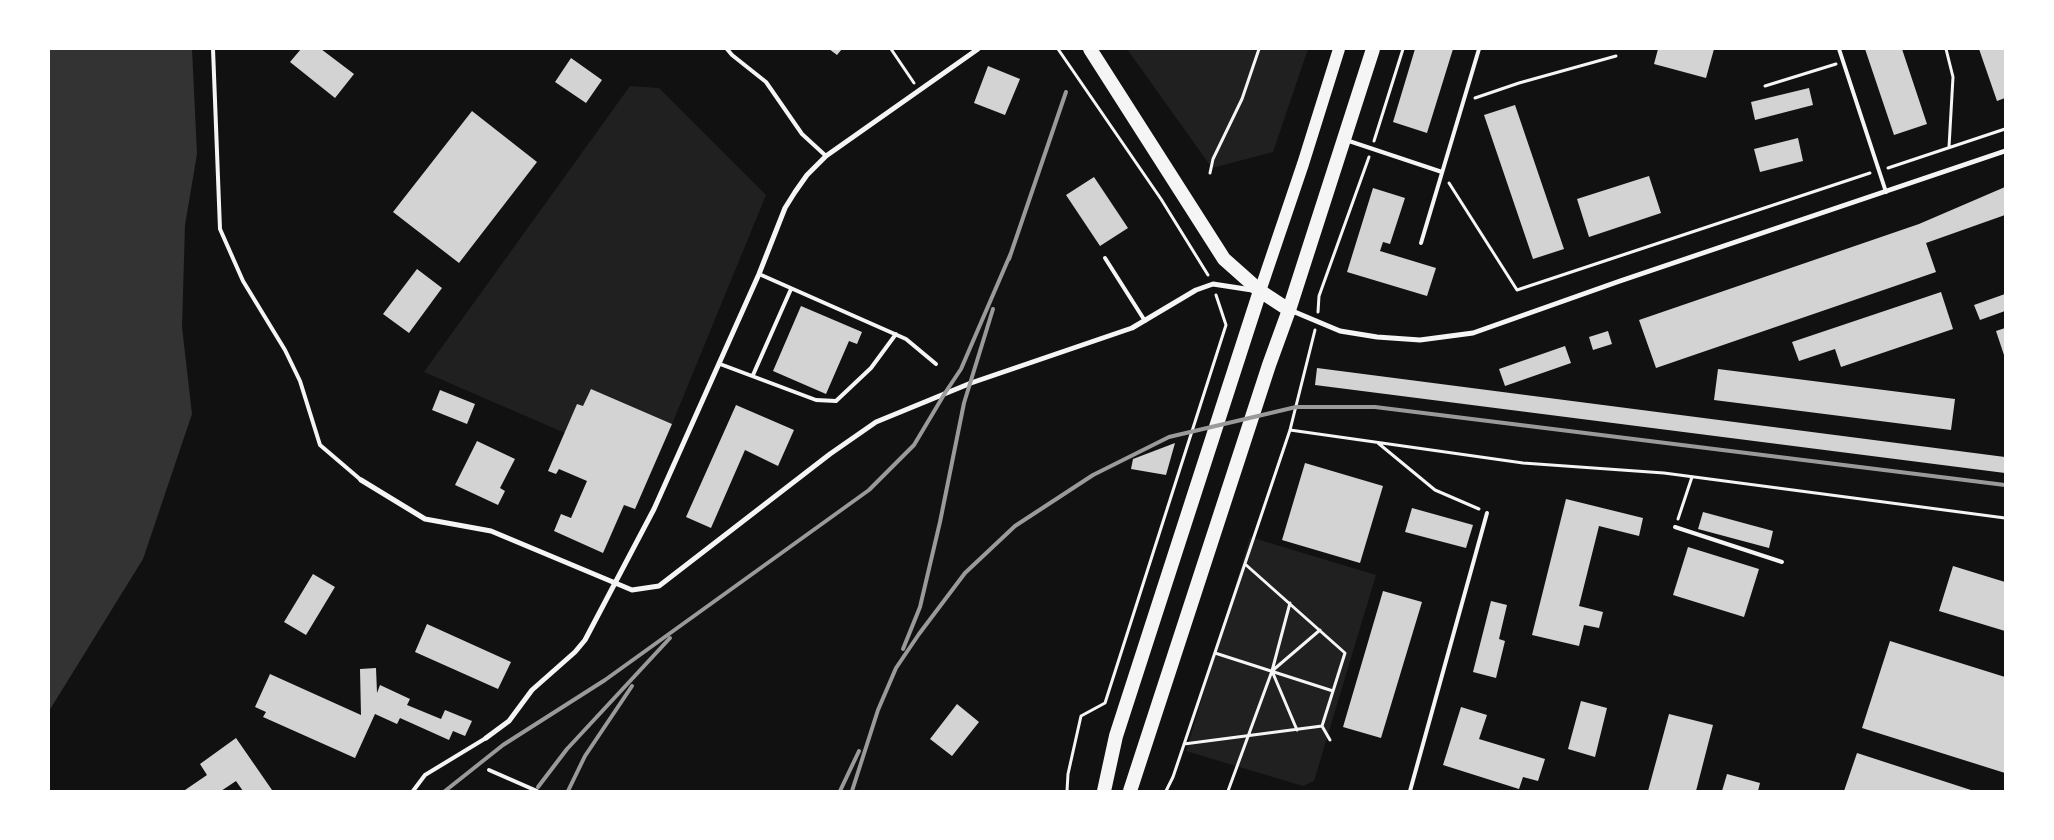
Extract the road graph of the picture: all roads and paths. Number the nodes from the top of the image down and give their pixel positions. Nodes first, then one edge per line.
1 (213, 49) edge
2 (727, 49) edge
3 (891, 49) edge
4 (978, 49) edge
5 (1058, 49) edge
6 (1090, 49) edge
7 (1259, 49) edge
8 (1339, 49) edge
9 (1373, 49) edge
10 (1403, 49) edge
11 (1479, 49) edge
12 (1839, 49) edge
13 (1946, 49) edge
14 (1616, 56) dead end
15 (1844, 61) junction
16 (1765, 86) dead end
17 (919, 90) junction
18 (1476, 97) dead end
19 (2005, 129) edge
20 (1344, 140) junction
21 (1949, 147) junction
22 (1372, 149) junction
23 (2005, 151) edge
24 (826, 156) junction
25 (1879, 170) junction
26 (1442, 172) junction
27 (1210, 173) dead end
28 (1886, 192) junction
29 (1421, 242) dead end
30 (1105, 258) dead end
31 (759, 274) junction
32 (1213, 284) junction
33 (791, 289) junction
34 (1260, 291) junction
35 (1290, 310) junction
36 (1317, 320) junction
37 (1145, 321) junction
38 (896, 334) junction
39 (720, 364) junction
40 (936, 364) dead end
41 (753, 376) junction
42 (1290, 430) junction
43 (1378, 443) junction
44 (1692, 477) junction
45 (362, 480) joint
46 (1488, 513) joint
47 (2005, 518) edge
48 (1675, 527) joint
49 (1782, 562) dead end
50 (1245, 564) junction
51 (615, 585) junction
52 (1290, 603) junction
53 (1320, 630) junction
54 (1215, 653) junction
55 (1272, 672) junction
56 (1333, 691) junction
57 (1322, 726) junction
58 (1297, 730) junction
59 (1250, 736) junction
60 (486, 738) joint
61 (1330, 740) dead end
62 (1184, 744) junction
63 (489, 770) dead end
64 (412, 791) edge
65 (537, 791) edge
66 (1067, 791) edge
67 (1104, 791) edge
68 (1130, 791) edge
69 (1166, 791) edge
70 (1228, 791) edge
71 (1410, 791) edge

1 - 45 lane
2 - 24 lane
3 - 17 path
4 - 17 street
5 - 32 path
6 - 34 highway
7 - 27 path
8 - 34 main road
9 - 20 highway
10 - 22 path
11 - 26 lane
12 - 15 lane
13 - 21 path
14 - 18 path
15 - 16 path
15 - 25 lane
17 - 24 street
19 - 21 path
20 - 22 lane
20 - 35 highway
21 - 25 path
22 - 26 lane
22 - 36 path
23 - 28 street
24 - 31 street
25 - 26 path
25 - 28 lane
26 - 29 lane
28 - 36 street
30 - 37 lane
31 - 33 lane
31 - 39 street
32 - 34 street
32 - 37 street
32 - 66 path
33 - 38 lane
33 - 41 lane
34 - 35 highway
34 - 67 highway
35 - 36 street
35 - 68 highway
36 - 42 path
37 - 51 street
38 - 40 lane
38 - 41 lane
39 - 41 lane
39 - 51 street
42 - 43 path
42 - 50 path
43 - 44 path
43 - 46 path
44 - 47 path
44 - 48 path
45 - 51 street
46 - 71 lane
48 - 49 lane
50 - 52 path
50 - 54 path
51 - 60 street
52 - 53 path
52 - 55 path
53 - 55 path
53 - 56 path
54 - 55 path
54 - 62 path
55 - 56 path
55 - 58 path
55 - 59 path
56 - 57 path
57 - 58 path
57 - 61 path
58 - 59 path
59 - 62 path
59 - 70 path
60 - 64 lane
62 - 69 path
63 - 65 lane

